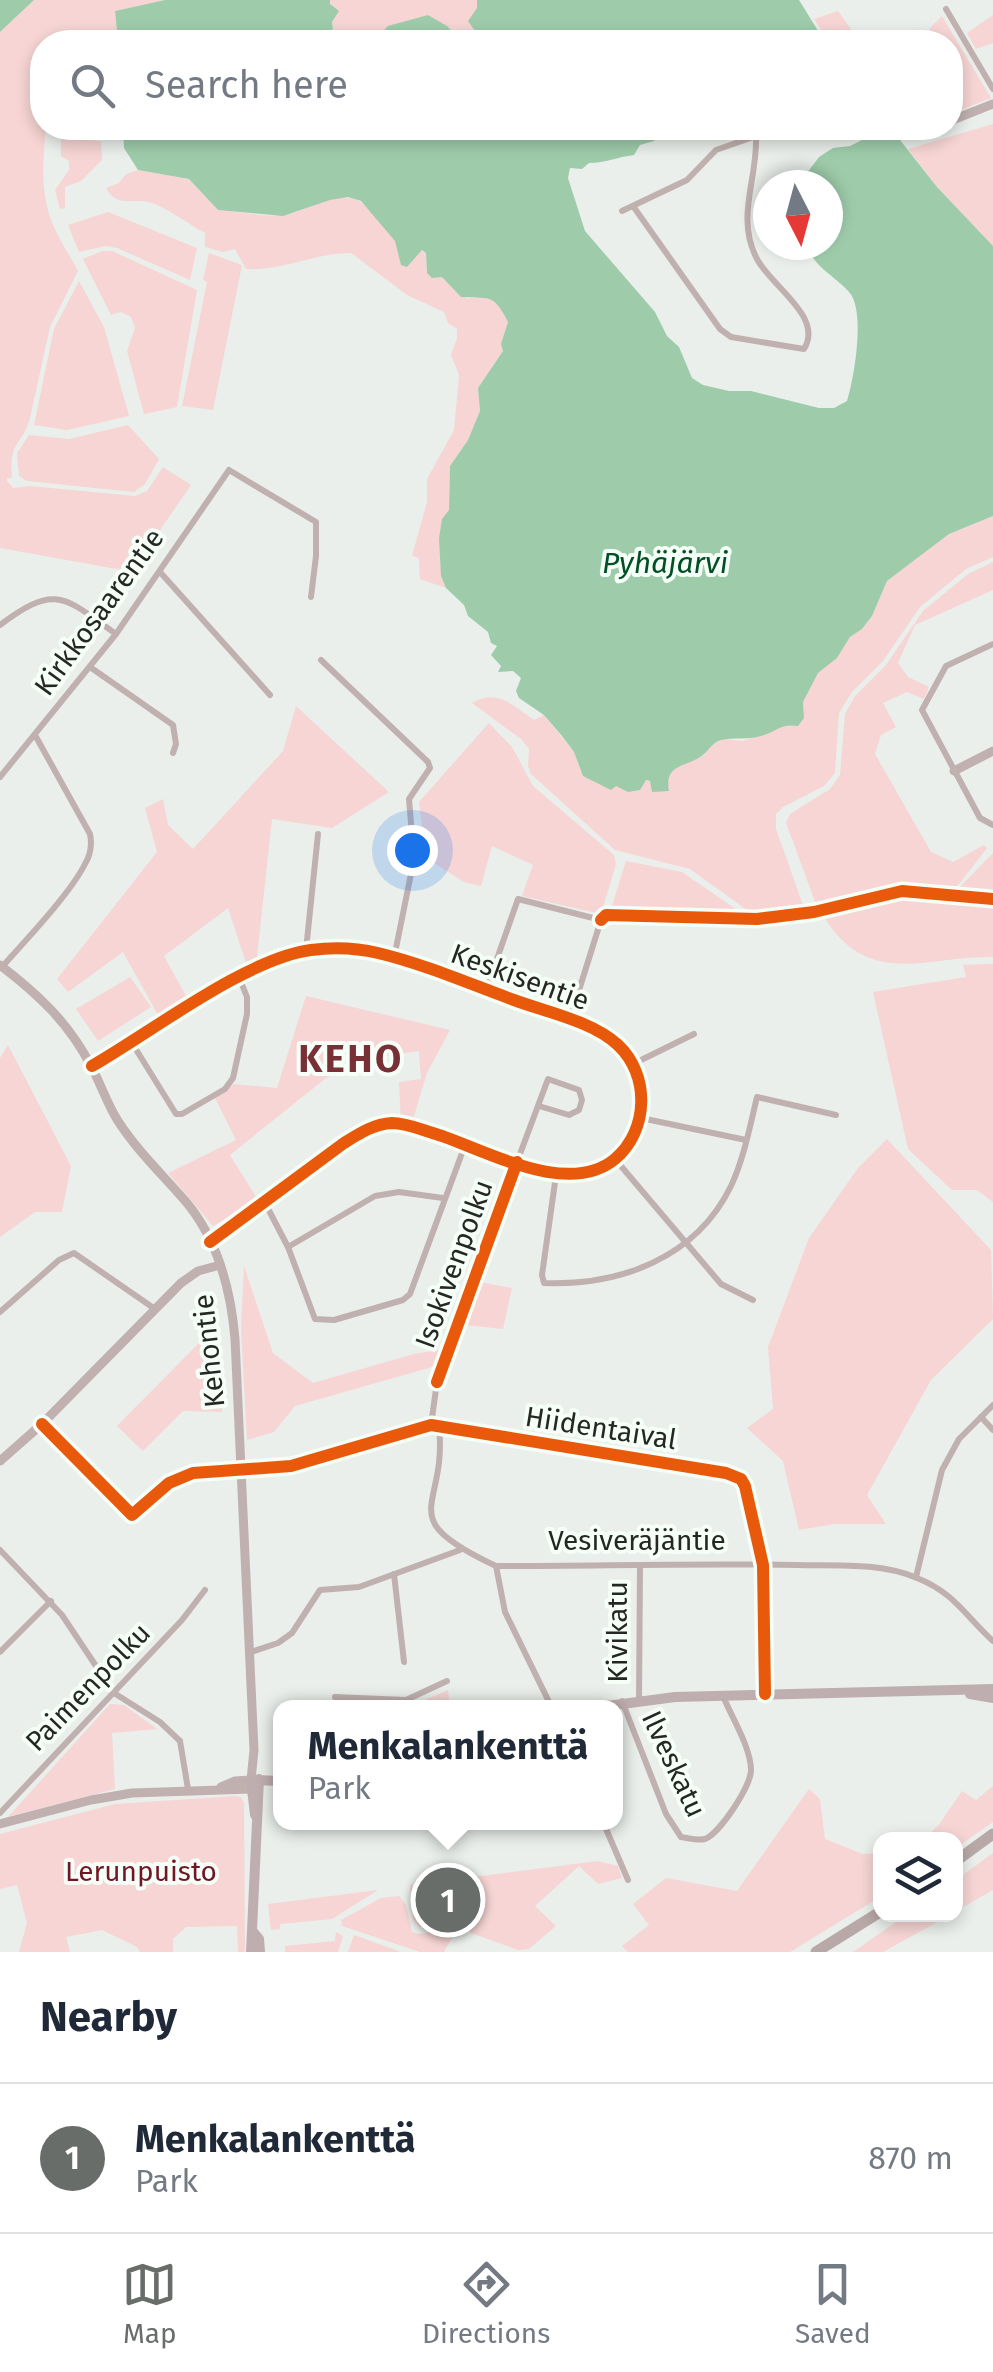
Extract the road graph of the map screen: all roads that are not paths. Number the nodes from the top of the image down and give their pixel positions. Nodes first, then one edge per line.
1 (946, 9) dead end
2 (958, 30) edge
3 (963, 38) edge
4 (993, 89) edge
5 (993, 104) edge
6 (963, 116) edge
7 (745, 140) edge
8 (756, 140) edge
9 (633, 206) junction
10 (622, 211) dead end
11 (160, 572) junction
12 (311, 597) dead end
13 (0, 624) edge
14 (116, 634) junction
15 (993, 644) edge
16 (321, 660) dead end
17 (90, 667) junction
18 (270, 695) dead end
19 (35, 735) junction
20 (993, 751) edge
21 (173, 753) dead end
22 (954, 770) junction
23 (0, 777) edge
24 (989, 824) edge
25 (318, 834) dead end
26 (306, 950) junction
27 (394, 958) junction
28 (1, 967) edge
29 (239, 977) junction
30 (486, 990) junction
31 (569, 1020) junction
32 (694, 1034) dead end
33 (132, 1043) junction
34 (633, 1064) junction
35 (92, 1066) junction
36 (538, 1106) junction
37 (836, 1115) dead end
38 (641, 1118) junction
39 (746, 1140) junction
40 (465, 1144) junction
41 (615, 1158) junction
42 (517, 1162) junction
43 (556, 1175) junction
44 (443, 1198) junction
45 (264, 1201) junction
46 (210, 1242) junction
47 (685, 1243) junction
48 (288, 1247) junction
49 (220, 1266) junction
50 (753, 1300) dead end
51 (155, 1309) junction
52 (0, 1312) edge
53 (437, 1382) dead end
54 (993, 1405) edge
55 (981, 1417) junction
56 (42, 1424) junction
57 (435, 1426) junction
58 (993, 1430) edge
59 (0, 1461) edge
60 (241, 1472) junction
61 (461, 1549) junction
62 (0, 1550) edge
63 (763, 1564) junction
64 (496, 1566) junction
65 (640, 1566) junction
66 (394, 1574) junction
67 (916, 1577) junction
68 (205, 1590) dead end
69 (50, 1601) junction
70 (993, 1641) edge
71 (0, 1652) edge
72 (247, 1654) junction
73 (404, 1662) dead end
74 (446, 1681) dead end
75 (993, 1689) edge
76 (114, 1692) junction
77 (939, 1692) junction
78 (764, 1694) junction
79 (723, 1695) junction
80 (335, 1697) dead end
81 (993, 1698) edge
82 (365, 1700) edge
83 (413, 1700) edge
84 (548, 1700) edge
85 (639, 1700) junction
86 (623, 1702) edge
87 (623, 1705) edge
88 (273, 1783) edge
89 (255, 1784) junction
90 (188, 1789) junction
91 (0, 1813) edge
92 (0, 1824) edge
93 (606, 1830) edge
94 (993, 1834) edge
95 (963, 1856) edge
96 (628, 1880) dead end
97 (873, 1916) edge
98 (254, 1933) junction
99 (251, 1952) edge
100 (260, 1952) edge
101 (816, 1952) edge

1 - 2 street
3 - 4 street
5 - 6 street
7 - 9 street
8 - 9 street
9 - 10 street
11 - 12 street, Kirkkosaarentie
11 - 14 street, Kirkkosaarentie
11 - 18 street
13 - 14 street
14 - 17 street, Kirkkosaarentie
15 - 22 street
16 - 27 street
17 - 19 street, Kirkkosaarentie
17 - 21 street
19 - 23 street, Kirkkosaarentie
19 - 28 street
20 - 22 street
22 - 24 street
25 - 26 street
26 - 27 street, Keskisentie
26 - 29 street, Keskisentie
27 - 30 street, Keskisentie
28 - 35 street, Kehontie
29 - 33 street, Keskisentie
29 - 33 street
30 - 31 street, Keskisentie
30 - 31 street
31 - 34 street, Keskisentie
32 - 34 street
33 - 35 street, Keskisentie
34 - 38 street
35 - 46 street, Kehontie
36 - 36 street
36 - 42 street
37 - 39 street
38 - 39 street
38 - 41 street
39 - 47 street
40 - 42 street
40 - 44 street
40 - 45 street
41 - 43 street
41 - 47 street
42 - 43 street
43 - 47 street
44 - 48 street
44 - 48 street
45 - 46 street
45 - 48 street
46 - 49 street, Kehontie
47 - 50 street
49 - 51 street
49 - 60 street, Kehontie
51 - 52 street
51 - 56 street
53 - 57 street, Isokivenpolku
54 - 55 street
55 - 58 street
55 - 67 street
56 - 59 street
56 - 60 street, Hiidentaival
57 - 60 street, Hiidentaival
57 - 61 street, Isokivenpolku
57 - 63 street, Hiidentaival
60 - 72 street, Kehontie
61 - 64 street
61 - 66 street
62 - 69 street
63 - 65 street, Vesiveräjäntie
63 - 67 street, Vesiveräjäntie
63 - 78 street, Hiidentaival
64 - 65 street, Vesiveräjäntie
64 - 84 street
65 - 85 street, Kivikatu
66 - 72 street
66 - 73 street
67 - 70 street, Vesiveräjäntie
68 - 76 street, Paimenpolku
69 - 71 street
69 - 76 street
72 - 89 street, Kehontie
74 - 83 street
75 - 77 main road
76 - 90 street
76 - 91 street, Paimenpolku
77 - 78 main road
77 - 81 main road
78 - 79 main road
79 - 85 main road
79 - 87 street, Ilveskatu
80 - 82 street
85 - 86 main road
88 - 89 main road
89 - 90 street
89 - 98 main road, Kehontie
90 - 92 street
93 - 96 street
94 - 95 highway
97 - 101 highway
98 - 99 main road, Kehontie
98 - 100 main road, Kehontie

